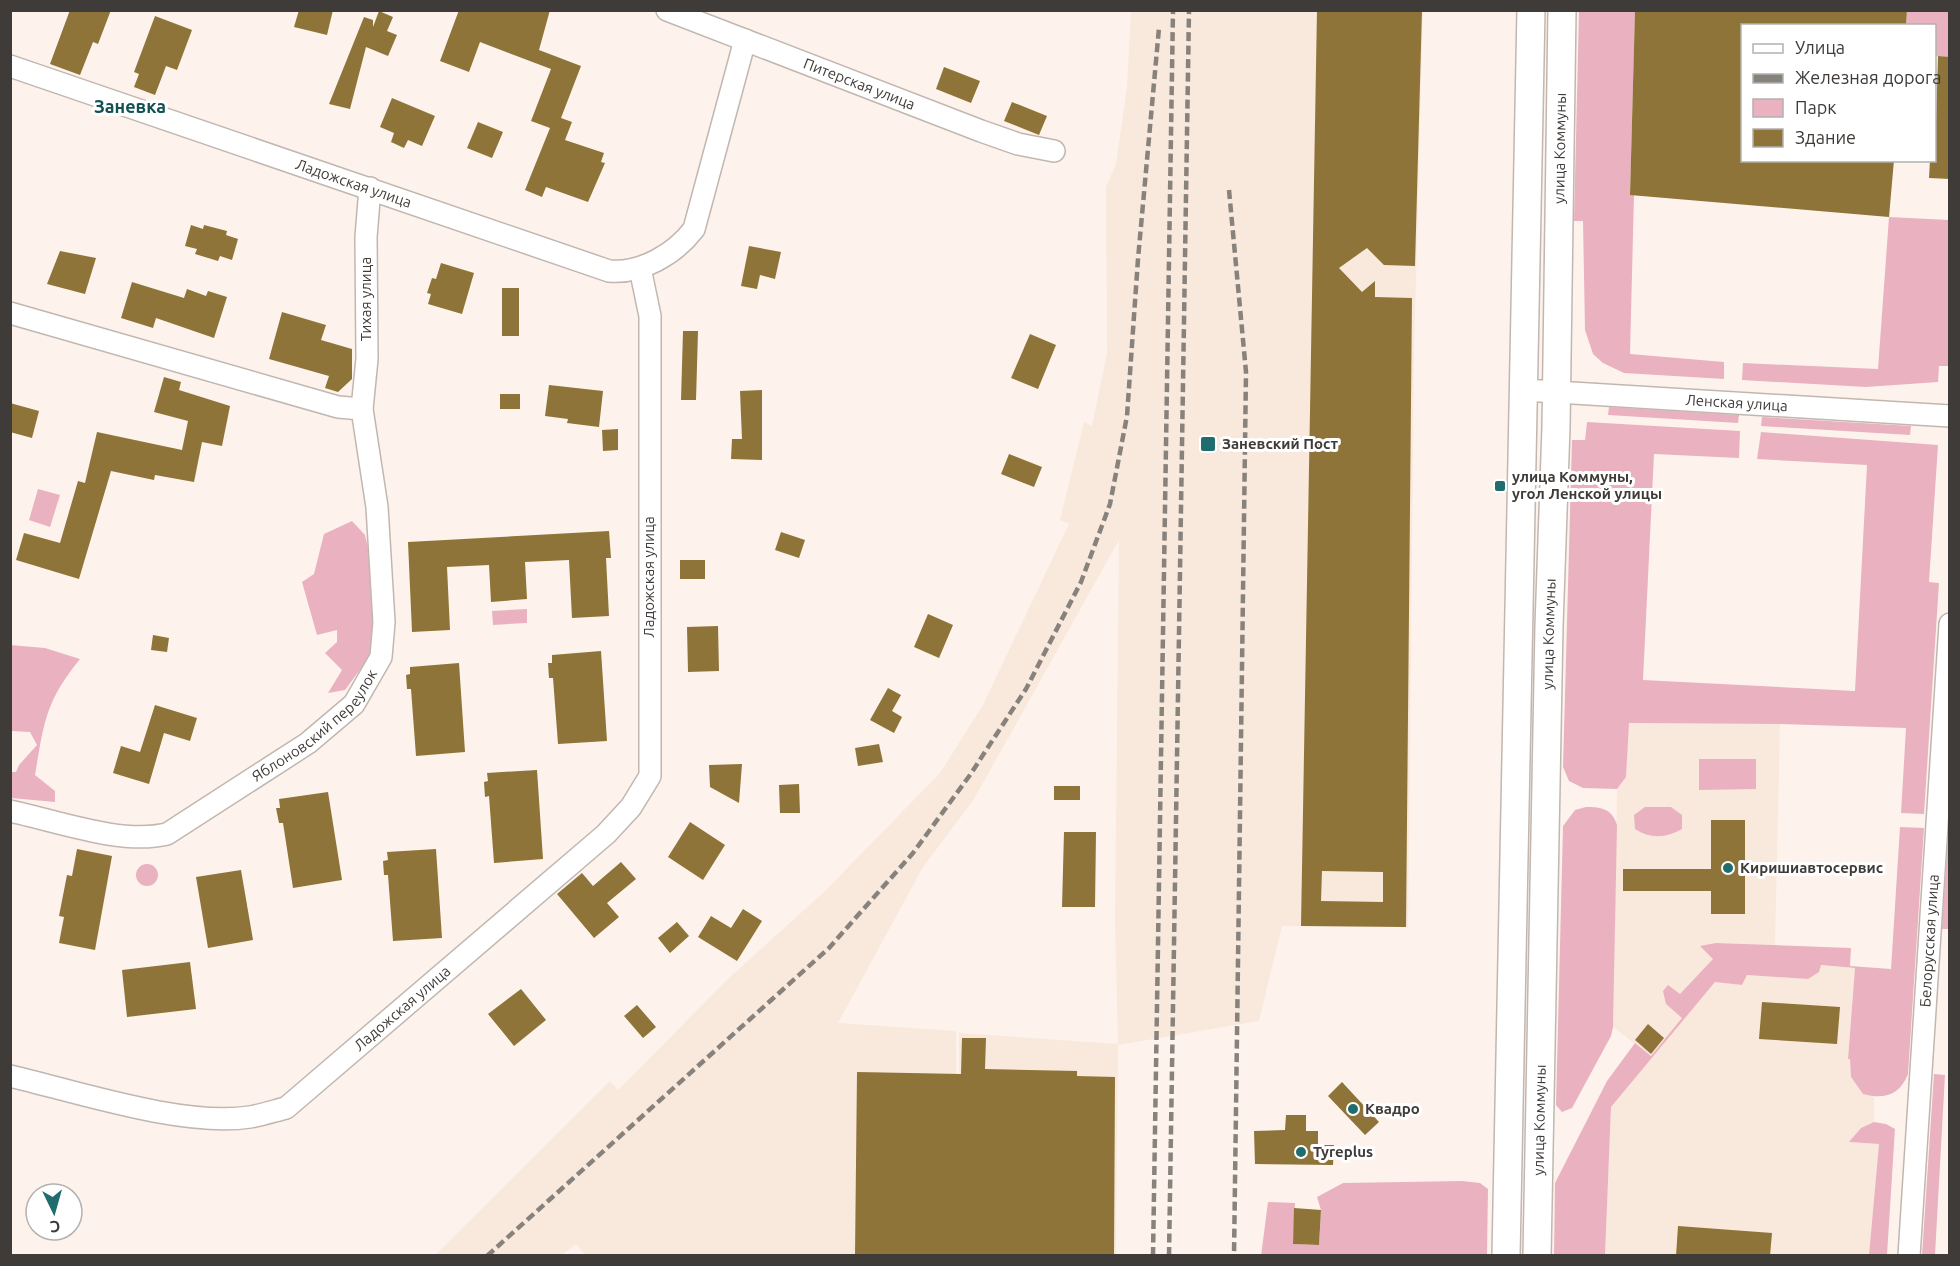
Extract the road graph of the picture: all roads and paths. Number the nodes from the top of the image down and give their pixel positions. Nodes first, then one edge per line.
1 (667, 10) edge
2 (1531, 10) edge
3 (1562, 10) edge
4 (745, 40) junction
5 (10, 66) edge
6 (1054, 151) dead end
7 (370, 188) junction
8 (640, 268) junction
9 (10, 313) edge
10 (1523, 390) junction
11 (1556, 391) junction
12 (362, 409) junction
13 (1950, 416) edge
14 (1950, 624) edge
15 (10, 811) edge
16 (10, 1076) edge
17 (1506, 1256) edge
18 (1537, 1256) edge
19 (1909, 1256) edge

1 - 4 street, Питерская улица
2 - 10 street, улица Коммуны
3 - 11 street, улица Коммуны
4 - 6 street, Питерская улица
4 - 8 street
5 - 7 street, Ладожская улица
7 - 8 street, Ладожская улица
7 - 12 street, Тихая улица
8 - 16 street, Ладожская улица
9 - 12 street
10 - 11 street, Ленская улица
10 - 17 street, улица Коммуны
11 - 13 street, Ленская улица
11 - 18 street, улица Коммуны
12 - 15 street, Яблоновский переулок
14 - 19 street, Белорусская улица

